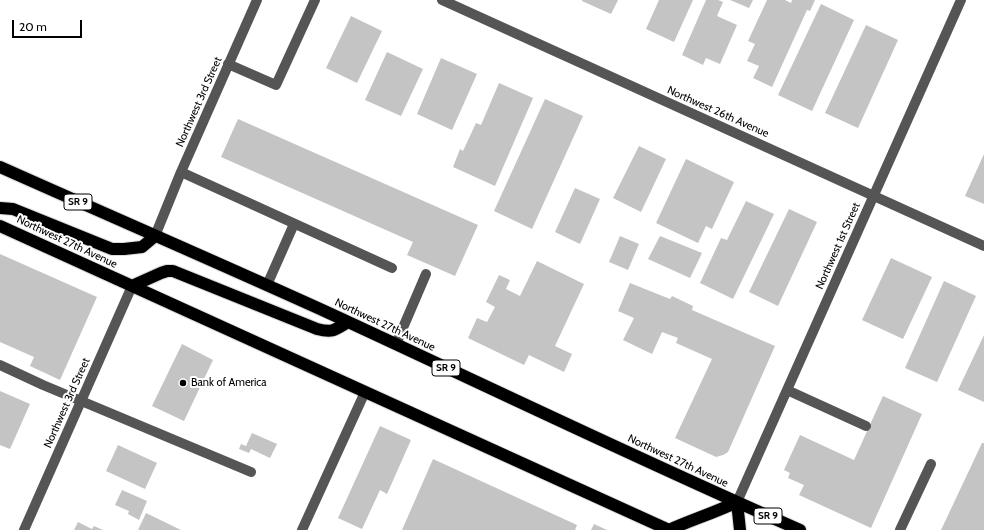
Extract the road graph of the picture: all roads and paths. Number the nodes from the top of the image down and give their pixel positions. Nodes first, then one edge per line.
1 (257, 0) edge
2 (315, 0) edge
3 (442, 0) edge
4 (961, 0) edge
5 (228, 64) junction
6 (0, 167) edge
7 (181, 172) junction
8 (873, 196) junction
9 (0, 208) edge
10 (294, 224) junction
11 (0, 226) edge
12 (155, 236) junction
13 (984, 246) edge
14 (392, 268) dead end
15 (426, 274) dead end
16 (267, 285) junction
17 (132, 286) junction
18 (348, 322) junction
19 (396, 344) junction
20 (0, 365) edge
21 (787, 390) junction
22 (365, 392) junction
23 (81, 400) junction
24 (866, 426) dead end
25 (931, 464) dead end
26 (251, 472) dead end
27 (737, 502) junction
28 (24, 530) edge
29 (302, 530) edge
30 (669, 530) edge
31 (740, 530) edge
32 (800, 530) edge
33 (900, 530) edge

1 - 5 street, Northwest 3rd Street
2 - 5 street
3 - 8 street, Northwest 26th Avenue
4 - 8 street, Northwest 1st Street
5 - 7 street, Northwest 3rd Street
6 - 12 highway, Northwest 27th Avenue / SR 9
7 - 10 street
7 - 12 street, Northwest 3rd Street
8 - 13 street, Northwest 26th Avenue
8 - 21 street, Northwest 1st Street
9 - 12 highway
10 - 14 street
10 - 16 street
11 - 17 highway, Northwest 27th Avenue
12 - 16 highway, Northwest 27th Avenue / SR 9
15 - 19 street
16 - 18 highway, Northwest 27th Avenue / SR 9
17 - 18 highway
17 - 22 highway, Northwest 27th Avenue
17 - 23 street, Northwest 3rd Street
18 - 19 highway, Northwest 27th Avenue / SR 9
19 - 27 highway, Northwest 27th Avenue / SR 9
20 - 23 street
21 - 24 street
21 - 27 street, Northwest 1st Street
22 - 29 street
22 - 30 highway, Northwest 27th Avenue
23 - 26 street
23 - 28 street, Northwest 3rd Street
25 - 33 street
27 - 30 highway
27 - 31 highway
27 - 32 highway, Northwest 27th Avenue / SR 9

